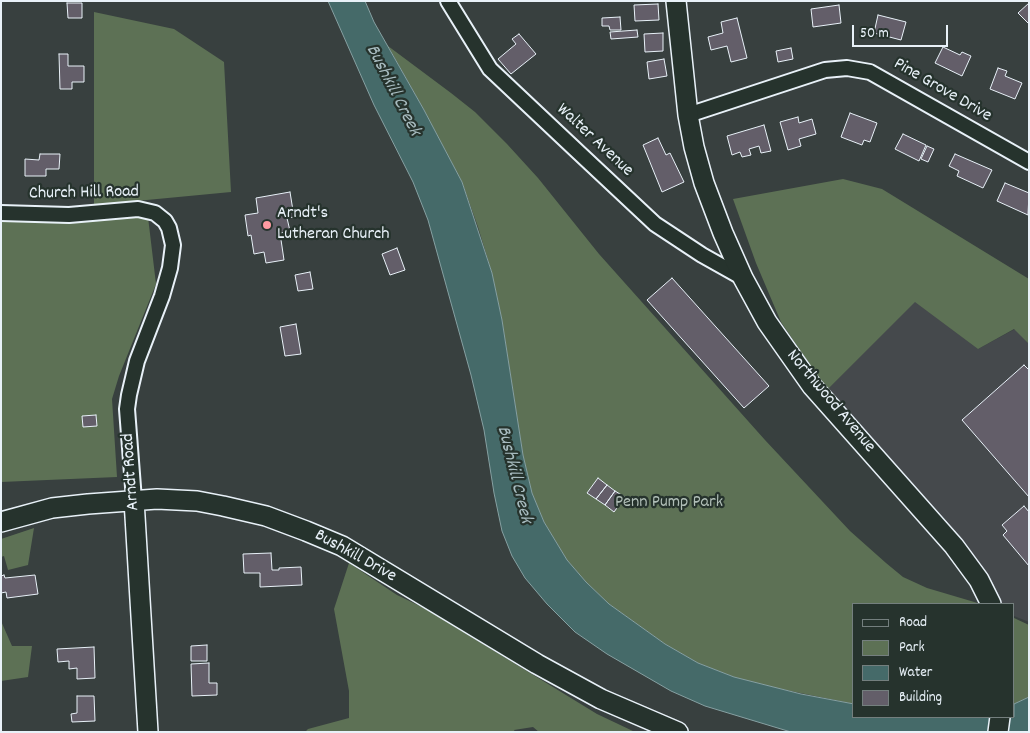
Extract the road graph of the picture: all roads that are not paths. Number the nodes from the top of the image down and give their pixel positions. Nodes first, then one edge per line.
1 (448, 1) edge
2 (676, 1) edge
3 (688, 115) junction
4 (1029, 162) edge
5 (1, 213) edge
6 (165, 221) joint
7 (743, 278) junction
8 (134, 500) junction
9 (1, 522) edge
10 (990, 603) edge
11 (1000, 718) edge
12 (148, 732) edge
13 (678, 732) edge
14 (998, 732) edge

1 - 7 street, Walter Avenue
2 - 3 street, Northwood Avenue
3 - 4 street, Pine Grove Drive
3 - 7 street, Northwood Avenue
5 - 6 street, Church Hill Road
6 - 8 street, Arndt Road
7 - 10 street, Northwood Avenue
8 - 9 street, Bushkill Drive
8 - 12 street, Arndt Road
8 - 13 street, Bushkill Drive
11 - 14 street

